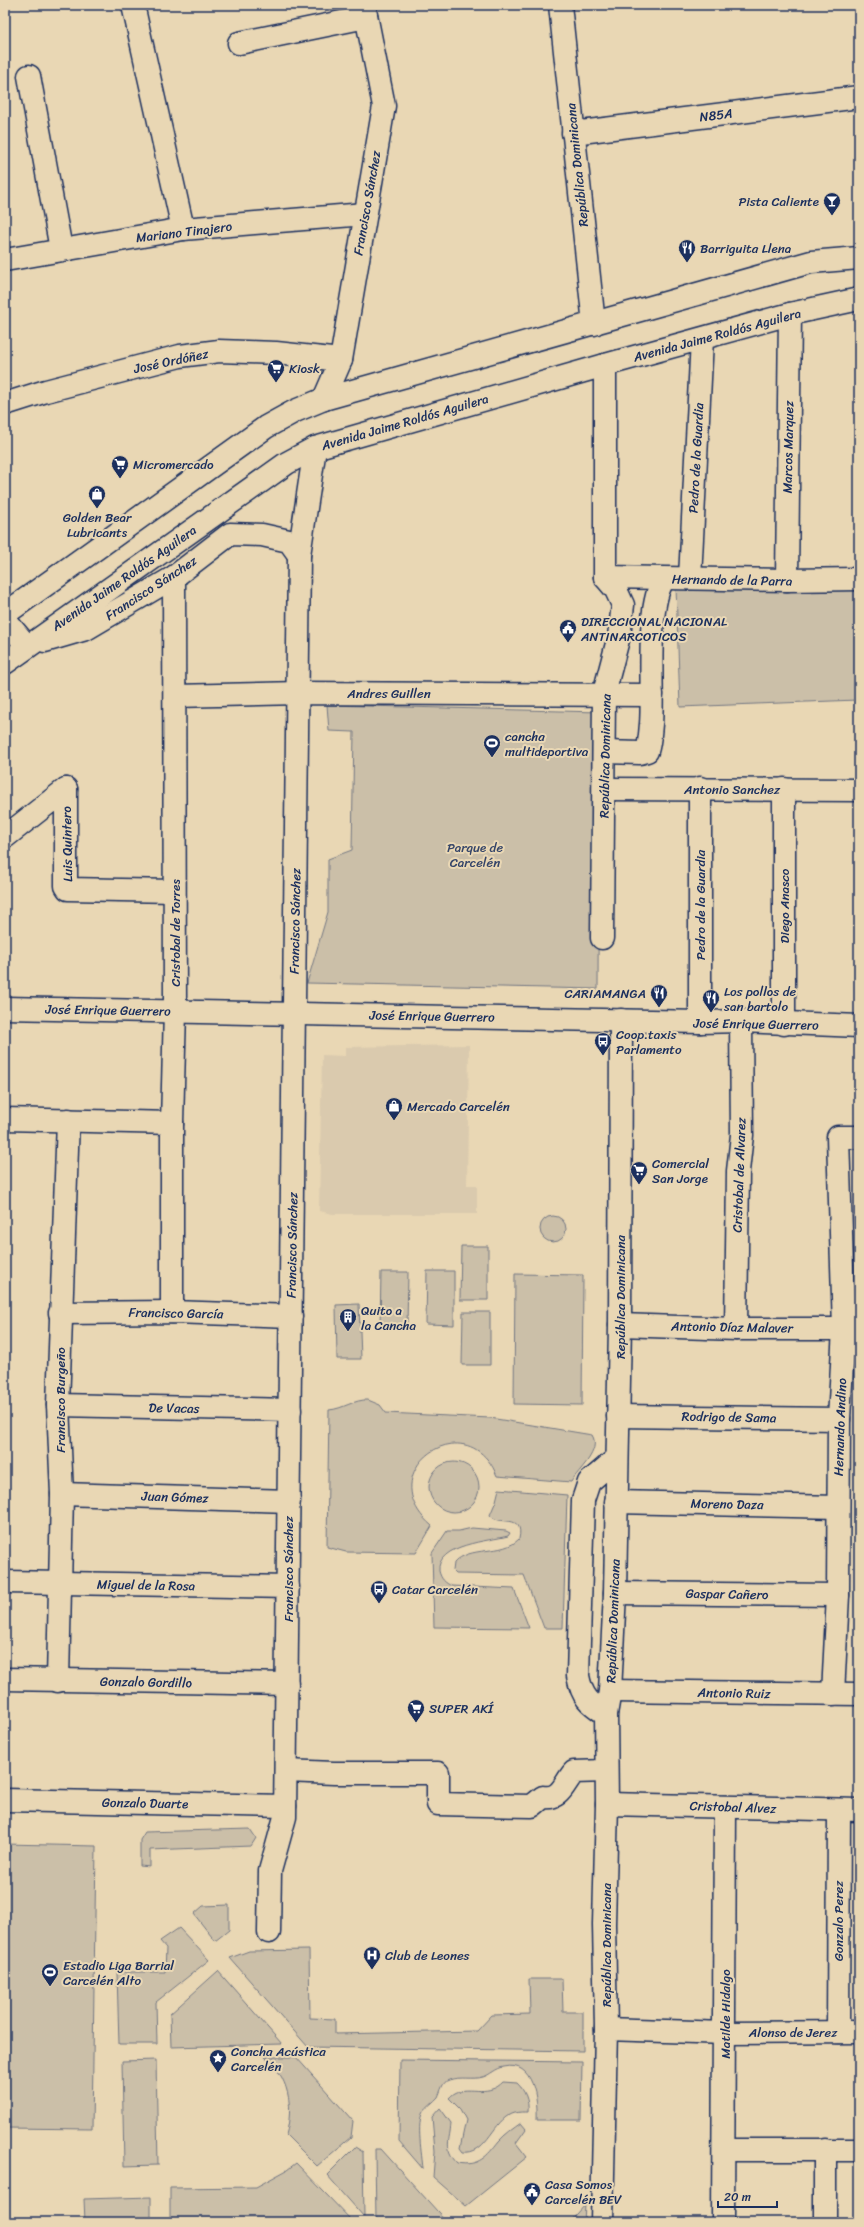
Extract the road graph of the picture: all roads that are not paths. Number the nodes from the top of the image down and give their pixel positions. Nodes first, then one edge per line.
1 (133, 5) edge
2 (560, 5) edge
3 (365, 11) edge
4 (239, 43) dead end
5 (28, 76) dead end
6 (859, 97) edge
7 (573, 133) junction
8 (365, 214) junction
9 (184, 229) junction
10 (61, 250) junction
11 (859, 258) edge
12 (5, 260) edge
13 (859, 299) edge
14 (790, 314) junction
15 (594, 324) junction
16 (702, 339) junction
17 (341, 360) junction
18 (605, 364) junction
19 (324, 399) junction
20 (5, 404) edge
21 (315, 448) junction
22 (300, 555) junction
23 (174, 577) junction
24 (605, 577) junction
25 (690, 578) junction
26 (664, 579) junction
27 (859, 579) edge
28 (787, 580) junction
29 (620, 598) junction
30 (5, 614) edge
31 (653, 617) junction
32 (5, 620) edge
33 (27, 646) junction
34 (5, 663) edge
35 (298, 693) junction
36 (604, 693) junction
37 (652, 695) junction
38 (175, 696) junction
39 (604, 752) junction
40 (700, 788) junction
41 (604, 789) junction
42 (784, 789) junction
43 (859, 790) edge
44 (5, 837) edge
45 (174, 891) junction
46 (602, 938) dead end
47 (5, 1008) edge
48 (175, 1011) junction
49 (294, 1014) junction
50 (621, 1020) junction
51 (741, 1021) junction
52 (700, 1022) junction
53 (784, 1024) junction
54 (859, 1026) edge
55 (5, 1119) edge
56 (68, 1120) junction
57 (172, 1123) junction
58 (859, 1137) edge
59 (172, 1312) junction
60 (60, 1313) junction
61 (291, 1316) junction
62 (620, 1325) junction
63 (736, 1328) junction
64 (844, 1329) junction
65 (58, 1405) junction
66 (290, 1410) junction
67 (618, 1416) junction
68 (839, 1419) junction
69 (616, 1458) junction
70 (62, 1494) junction
71 (289, 1501) junction
72 (616, 1502) junction
73 (838, 1507) junction
74 (5, 1582) edge
75 (60, 1584) junction
76 (288, 1587) junction
77 (615, 1593) junction
78 (838, 1595) junction
79 (5, 1679) edge
80 (58, 1681) junction
81 (287, 1684) junction
82 (610, 1691) junction
83 (833, 1694) junction
84 (859, 1694) edge
85 (606, 1714) junction
86 (286, 1771) junction
87 (606, 1771) junction
88 (5, 1800) edge
89 (607, 1804) junction
90 (285, 1806) junction
91 (725, 1807) junction
92 (849, 1810) edge
93 (269, 1932) dead end
94 (606, 2029) junction
95 (838, 2032) junction
96 (859, 2032) edge
97 (725, 2033) junction
98 (825, 2149) junction
99 (724, 2150) junction
100 (859, 2150) edge
101 (602, 2222) edge
102 (723, 2222) edge
103 (825, 2222) edge

1 - 9 street
2 - 7 street, República Dominicana
3 - 4 street
3 - 8 street, Francisco Sánchez
5 - 10 street
6 - 7 street, N85A
7 - 15 street, República Dominicana
8 - 9 street, Mariano Tinajero
8 - 17 street, Francisco Sánchez
9 - 10 street, Mariano Tinajero
10 - 12 street, Mariano Tinajero
11 - 15 street
13 - 14 street, Avenida Jaime Roldós Aguilera
14 - 16 street, Avenida Jaime Roldós Aguilera
14 - 28 street, Marcos Marquez
15 - 19 street
16 - 18 street, Avenida Jaime Roldós Aguilera
16 - 25 street, Pedro de la Guardia
17 - 19 street, Francisco Sánchez
17 - 20 street, José Ordóñez
18 - 21 street, Avenida Jaime Roldós Aguilera
18 - 24 street
19 - 30 street
21 - 22 street, Francisco Sánchez
21 - 33 street, Avenida Jaime Roldós Aguilera
22 - 23 street, Francisco Sánchez
22 - 35 street, Francisco Sánchez
23 - 33 street, Francisco Sánchez
23 - 38 street, Cristobal de Torres
24 - 26 street, Hernando de la Parra
24 - 29 street, República Dominicana
25 - 26 street, Hernando de la Parra
25 - 28 street, Hernando de la Parra
26 - 31 street
27 - 28 street, Hernando de la Parra
29 - 31 street
29 - 36 street, República Dominicana
31 - 37 street
32 - 33 street
33 - 34 street, Avenida Jaime Roldós Aguilera
35 - 36 street, Andres Guillen
35 - 38 street, Andres Guillen
35 - 49 street, Francisco Sánchez
36 - 37 street, Andres Guillen
36 - 39 street, República Dominicana
37 - 39 street
38 - 45 street, Cristobal de Torres
39 - 41 street, República Dominicana
40 - 41 street, Antonio Sanchez
40 - 42 street, Antonio Sanchez
40 - 52 street, Pedro de la Guardia
41 - 46 street, República Dominicana
42 - 43 street, Antonio Sanchez
42 - 53 street, Diego Anasco
44 - 45 street, Luis Quintero
45 - 48 street, Cristobal de Torres
47 - 48 street, José Enrique Guerrero
48 - 49 street, José Enrique Guerrero
48 - 57 street, Cristobal de Torres
49 - 50 street, José Enrique Guerrero
49 - 61 street, Francisco Sánchez
50 - 52 street, José Enrique Guerrero
50 - 62 street, República Dominicana
51 - 52 street, José Enrique Guerrero
51 - 53 street, José Enrique Guerrero
51 - 63 street, Cristobal de Alvarez
53 - 54 street, José Enrique Guerrero
55 - 56 street
56 - 57 street
56 - 60 street, Francisco Burgeño
57 - 59 street, Cristobal de Torres
58 - 64 street, Hernando Andino
59 - 60 street, Francisco García
59 - 61 street, Francisco García
60 - 65 street, Francisco Burgeño
61 - 66 street, Francisco Sánchez
62 - 63 street, Antonio Díaz Malaver
62 - 67 street, República Dominicana
63 - 64 street, Antonio Díaz Malaver
64 - 68 street, Hernando Andino
65 - 66 street, De Vacas
65 - 70 street, Francisco Burgeño
66 - 71 street, Francisco Sánchez
67 - 68 street, Rodrigo de Sama
67 - 69 street, República Dominicana
68 - 73 street, Hernando Andino
69 - 72 street, República Dominicana
69 - 85 street
70 - 71 street, Juan Gómez
70 - 75 street, Francisco Burgeño
71 - 76 street, Francisco Sánchez
72 - 73 street, Moreno Daza
72 - 77 street, República Dominicana
73 - 78 street, Hernando Andino
74 - 75 street, Miguel de la Rosa
75 - 76 street, Miguel de la Rosa
75 - 80 street, Francisco Burgeño
76 - 81 street, Francisco Sánchez
77 - 78 street, Gaspar Cañero
77 - 82 street, República Dominicana
78 - 83 street, Hernando Andino
79 - 80 street, Gonzalo Gordillo
80 - 81 street, Gonzalo Gordillo
81 - 86 street, Francisco Sánchez
82 - 83 street, Antonio Ruiz
82 - 85 street, República Dominicana
83 - 84 street, Antonio Ruiz
85 - 87 street, República Dominicana
86 - 87 street
86 - 90 street, Francisco Sánchez
87 - 89 street, República Dominicana
88 - 90 street, Gonzalo Duarte
89 - 91 street, Cristobal Alvez
89 - 94 street, República Dominicana
90 - 93 street, Francisco Sánchez
91 - 92 street, Cristobal Alvez
91 - 97 street, Matilde Hidalgo
92 - 95 street, Gonzalo Perez
94 - 97 street, Alonso de Jerez
94 - 101 street, República Dominicana
95 - 96 street, Alonso de Jerez
95 - 97 street, Alonso de Jerez
97 - 99 street, Matilde Hidalgo
98 - 99 street
98 - 100 street
98 - 103 street
99 - 102 street, Matilde Hidalgo

